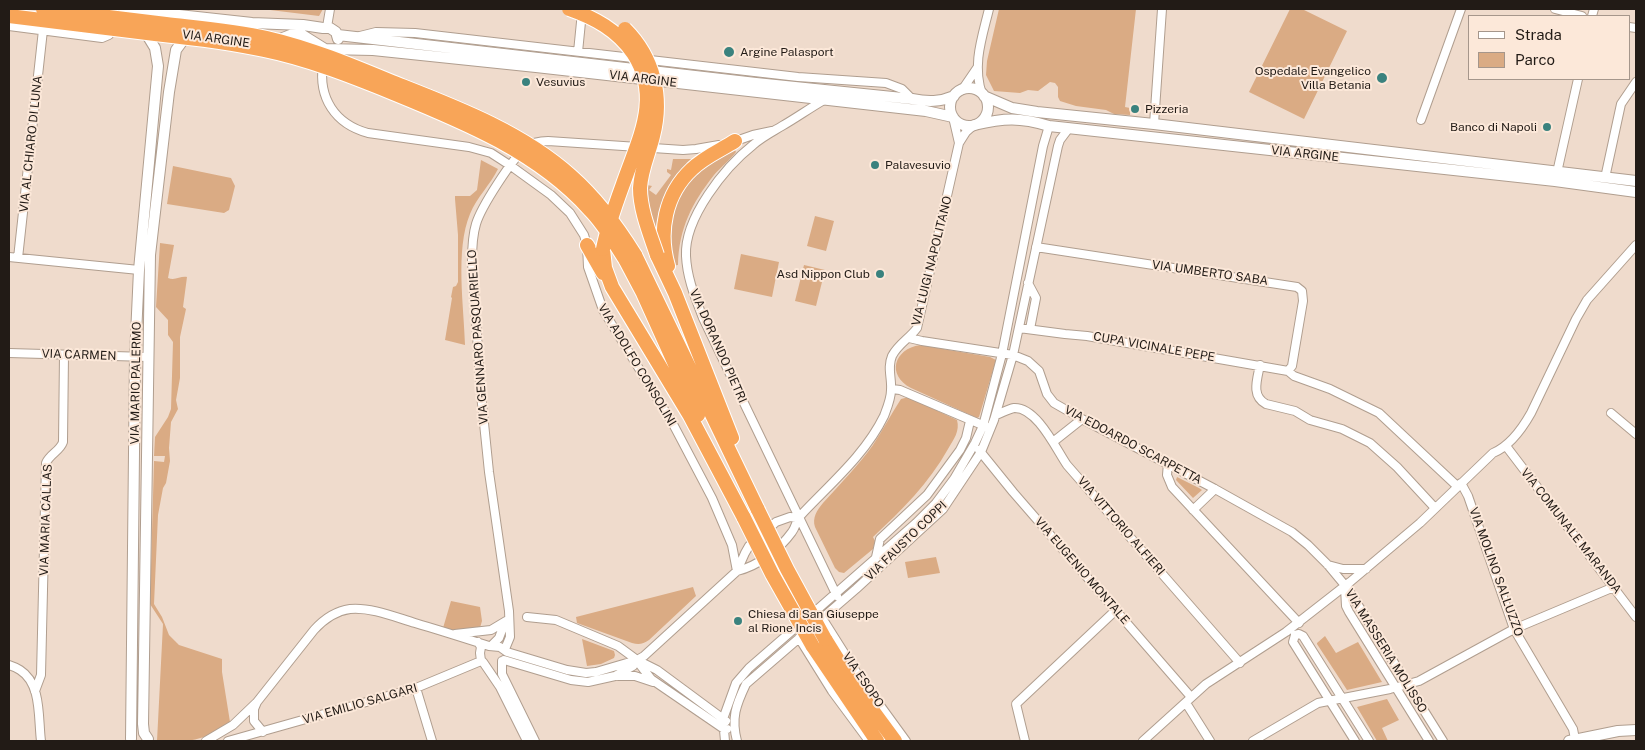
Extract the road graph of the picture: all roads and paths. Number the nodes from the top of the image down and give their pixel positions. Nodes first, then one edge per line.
1 (43, 9) edge
2 (113, 9) edge
3 (124, 9) edge
4 (330, 9) edge
5 (569, 9) edge
6 (582, 9) edge
7 (592, 9) edge
8 (989, 9) edge
9 (1162, 9) edge
10 (1461, 9) edge
11 (1555, 9) edge
12 (157, 11) edge
13 (186, 12) edge
14 (9, 15) edge
15 (1578, 15) edge
16 (9, 26) edge
17 (110, 26) junction
18 (325, 28) junction
19 (43, 30) junction
20 (144, 30) junction
21 (187, 35) junction
22 (338, 35) junction
23 (356, 37) junction
24 (325, 47) junction
25 (578, 52) junction
26 (976, 68) junction
27 (1578, 80) edge
28 (1636, 82) edge
29 (958, 93) junction
30 (983, 95) junction
31 (912, 98) junction
32 (824, 100) junction
33 (953, 116) junction
34 (1421, 120) dead end
35 (1154, 124) junction
36 (974, 125) junction
37 (1050, 126) junction
38 (1070, 128) junction
39 (772, 131) junction
40 (735, 141) junction
41 (960, 144) junction
42 (511, 166) junction
43 (1556, 176) junction
44 (1605, 178) junction
45 (1636, 181) edge
46 (1636, 192) edge
47 (587, 245) junction
48 (1636, 245) edge
49 (1036, 248) junction
50 (9, 257) edge
51 (630, 257) junction
52 (18, 258) junction
53 (139, 270) junction
54 (1028, 283) junction
55 (612, 287) junction
56 (675, 294) junction
57 (1019, 328) junction
58 (1030, 329) junction
59 (909, 338) junction
60 (9, 353) edge
61 (64, 354) junction
62 (1002, 354) junction
63 (1013, 355) junction
64 (135, 357) junction
65 (148, 357) junction
66 (1260, 366) junction
67 (1288, 370) junction
68 (892, 389) junction
69 (1611, 412) dead end
70 (996, 416) junction
71 (1082, 419) junction
72 (970, 421) junction
73 (983, 426) junction
74 (991, 428) junction
75 (1636, 434) edge
76 (1053, 442) junction
77 (976, 443) junction
78 (1506, 446) junction
79 (981, 452) junction
80 (1168, 463) junction
81 (1459, 484) junction
82 (1215, 489) junction
83 (751, 495) junction
84 (1435, 508) junction
85 (1193, 510) junction
86 (744, 518) junction
87 (798, 518) junction
88 (876, 557) junction
89 (1328, 565) junction
90 (1366, 569) junction
91 (736, 571) junction
92 (1345, 586) junction
93 (1614, 587) junction
94 (835, 593) junction
95 (840, 603) junction
96 (1116, 610) junction
97 (509, 611) junction
98 (527, 617) dead end
99 (1636, 617) edge
100 (822, 618) junction
101 (506, 621) junction
102 (1299, 623) junction
103 (1514, 629) junction
104 (1293, 632) junction
105 (452, 634) junction
106 (799, 638) junction
107 (480, 646) junction
108 (491, 646) junction
109 (506, 650) junction
110 (637, 660) junction
111 (482, 661) junction
112 (503, 661) junction
113 (1240, 663) junction
114 (9, 665) edge
115 (615, 676) junction
116 (657, 683) junction
117 (1408, 685) junction
118 (416, 688) junction
119 (1395, 688) junction
120 (35, 691) junction
121 (1342, 699) junction
122 (1188, 700) junction
123 (1329, 700) junction
124 (258, 702) junction
125 (724, 719) junction
126 (724, 729) junction
127 (734, 730) junction
128 (1636, 730) edge
129 (263, 732) junction
130 (130, 740) edge
131 (149, 740) edge
132 (1572, 740) edge
133 (41, 741) edge
134 (206, 741) edge
135 (232, 741) edge
136 (432, 741) edge
137 (527, 741) edge
138 (535, 741) edge
139 (725, 741) edge
140 (737, 741) edge
141 (869, 741) edge
142 (877, 741) edge
143 (896, 741) edge
144 (906, 741) edge
145 (1025, 741) edge
146 (1143, 741) edge
147 (1210, 741) edge
148 (1253, 741) edge
149 (1355, 741) edge
150 (1369, 741) edge
151 (1429, 741) edge
152 (1443, 741) edge

1 - 51 highway, bridge
2 - 17 street
3 - 12 street, VIA ARGINE
4 - 18 street
5 - 55 highway, bridge
6 - 25 street
7 - 56 highway, bridge
8 - 26 street
9 - 35 street
10 - 34 street
11 - 15 street
12 - 13 street, VIA ARGINE
13 - 18 street, VIA ARGINE
14 - 17 street, VIA ARGINE
14 - 51 highway, bridge
16 - 19 street
17 - 19 street
17 - 20 street, VIA ARGINE
18 - 22 street
18 - 24 street
19 - 52 street, VIA AL CHIARO DI LUNA
20 - 21 street, VIA ARGINE
20 - 53 street, VIA MARIO PALERMO
21 - 24 street, VIA ARGINE
21 - 65 street, VIA MARIO PALERMO
22 - 23 street, VIA ARGINE
22 - 24 street
23 - 25 street, VIA ARGINE
23 - 31 street, VIA ARGINE
24 - 32 street, VIA ARGINE
24 - 42 street, VIA ADOLFO CONSOLINI
25 - 31 street, VIA ARGINE
26 - 29 street
26 - 30 street
27 - 43 street
28 - 44 street
29 - 30 street
29 - 31 street, VIA ARGINE
29 - 33 street
30 - 35 street, VIA ARGINE
30 - 36 street
32 - 33 street, VIA ARGINE
32 - 39 street, VIA DORANDO PIETRI
33 - 36 street
33 - 41 street, VIA LUIGI NAPOLITANO
35 - 43 street, VIA ARGINE
36 - 37 street, VIA ARGINE
36 - 41 street, VIA LUIGI NAPOLITANO
37 - 38 street, VIA ARGINE
37 - 62 street, VIA FAUSTO COPPI
38 - 43 street, VIA ARGINE
38 - 49 street, VIA FAUSTO COPPI
39 - 40 street, VIA GENNARO PASQUARIELLO
39 - 87 street, VIA DORANDO PIETRI
40 - 42 street, VIA GENNARO PASQUARIELLO
40 - 56 highway
41 - 59 street, VIA LUIGI NAPOLITANO
42 - 47 street, VIA ADOLFO CONSOLINI
42 - 97 street, VIA GENNARO PASQUARIELLO
43 - 44 street, VIA ARGINE
43 - 46 street, VIA ARGINE
44 - 45 street, VIA ARGINE
47 - 55 highway
47 - 91 street, VIA ADOLFO CONSOLINI
48 - 78 street
49 - 54 street, VIA FAUSTO COPPI
49 - 67 street, VIA UMBERTO SABA
50 - 52 street
51 - 83 highway
51 - 86 highway
52 - 53 street
53 - 64 street, VIA MARIO PALERMO
54 - 57 street, VIA FAUSTO COPPI
54 - 58 street, VIA FAUSTO COPPI
55 - 86 highway
56 - 83 highway
57 - 58 street, CUPA VICINALE PEPE
57 - 63 street, VIA FAUSTO COPPI
58 - 66 street, CUPA VICINALE PEPE
59 - 62 street, VIA EDOARDO SCARPETTA
59 - 68 street, VIA LUIGI NAPOLITANO
60 - 61 street, VIA CARMEN
61 - 64 street, VIA CARMEN
61 - 120 street, VIA MARIA CALLAS
62 - 63 street, VIA EDOARDO SCARPETTA
62 - 73 street, VIA FAUSTO COPPI
63 - 70 street, VIA FAUSTO COPPI
63 - 71 street, VIA EDOARDO SCARPETTA
64 - 65 street, VIA CARMEN
64 - 130 street, VIA MARIO PALERMO
65 - 131 street, VIA MARIO PALERMO
66 - 67 street, CUPA VICINALE PEPE
66 - 84 street
67 - 81 street
68 - 72 street
68 - 87 street, VIA LUIGI NAPOLITANO
69 - 75 street
70 - 74 street, VIA FAUSTO COPPI
70 - 76 street, VIA VITTORIO ALFIERI
71 - 76 street
71 - 80 street, VIA EDOARDO SCARPETTA
72 - 73 street
72 - 88 street, VIA FAUSTO COPPI
73 - 74 street
73 - 77 street, VIA FAUSTO COPPI
74 - 79 street, VIA FAUSTO COPPI
76 - 113 street, VIA VITTORIO ALFIERI
77 - 79 street, VIA EUGENIO MONTALE
77 - 88 street, VIA FAUSTO COPPI
78 - 81 street
78 - 93 street, VIA COMUNALE MARANDA
79 - 95 street, VIA FAUSTO COPPI
79 - 96 street, VIA EUGENIO MONTALE
80 - 82 street, VIA EDOARDO SCARPETTA
80 - 85 street
81 - 84 street
81 - 103 street, VIA MOLINO SALLUZZO
82 - 85 street
82 - 89 street, VIA EDOARDO SCARPETTA
83 - 143 highway, bridge
84 - 90 street
85 - 102 street
86 - 142 highway, bridge
87 - 91 street, VIA LUIGI NAPOLITANO
87 - 91 street, VIA LUIGI NAPOLITANO
87 - 94 street, VIA DORANDO PIETRI
88 - 94 street, VIA FAUSTO COPPI
89 - 90 street
89 - 92 street, VIA EDOARDO SCARPETTA
90 - 92 street
91 - 110 street, VIA LUIGI NAPOLITANO
92 - 102 street
92 - 117 street, VIA MASSERIA MOLISSO
92 - 119 street, VIA MASSERIA MOLISSO
93 - 99 street, VIA COMUNALE MARANDA
93 - 103 street
94 - 95 street, VIA DORANDO PIETRI
94 - 125 street, VIA FAUSTO COPPI
95 - 100 street, VIA FAUSTO COPPI
96 - 122 street, VIA EUGENIO MONTALE
96 - 145 street
97 - 101 street
97 - 109 street, VIA GENNARO PASQUARIELLO
98 - 110 street
100 - 106 street, VIA FAUSTO COPPI
100 - 144 street, VIA ESOPO
101 - 105 street
101 - 108 street
102 - 104 street
103 - 117 street
103 - 132 street, VIA MOLINO SALLUZZO
104 - 113 street
104 - 121 street
104 - 123 street
105 - 107 street
105 - 124 street
106 - 127 street, VIA FAUSTO COPPI
106 - 141 street
107 - 108 street
107 - 111 street
108 - 109 street
109 - 110 street
109 - 112 street, VIA GENNARO PASQUARIELLO
110 - 115 street, VIA LUIGI NAPOLITANO
110 - 116 street
110 - 125 street
111 - 112 street, VIA EMILIO SALGARI
111 - 118 street, VIA EMILIO SALGARI
111 - 137 street
112 - 115 street, VIA EMILIO SALGARI
112 - 138 street
113 - 122 street
114 - 120 street
115 - 116 street
116 - 126 street
117 - 119 street
117 - 152 street, VIA MASSERIA MOLISSO
118 - 129 street, VIA EMILIO SALGARI
118 - 136 street
119 - 121 street
119 - 151 street, VIA MASSERIA MOLISSO
120 - 133 street
121 - 123 street
121 - 150 street
122 - 146 street
122 - 147 street, VIA EUGENIO MONTALE
123 - 148 street
123 - 149 street
124 - 129 street
124 - 134 street
125 - 126 street, VIA FAUSTO COPPI
125 - 127 street
126 - 127 street
126 - 139 street, VIA FAUSTO COPPI
127 - 140 street
128 - 132 street
129 - 135 street, VIA EMILIO SALGARI
130 - 131 street

